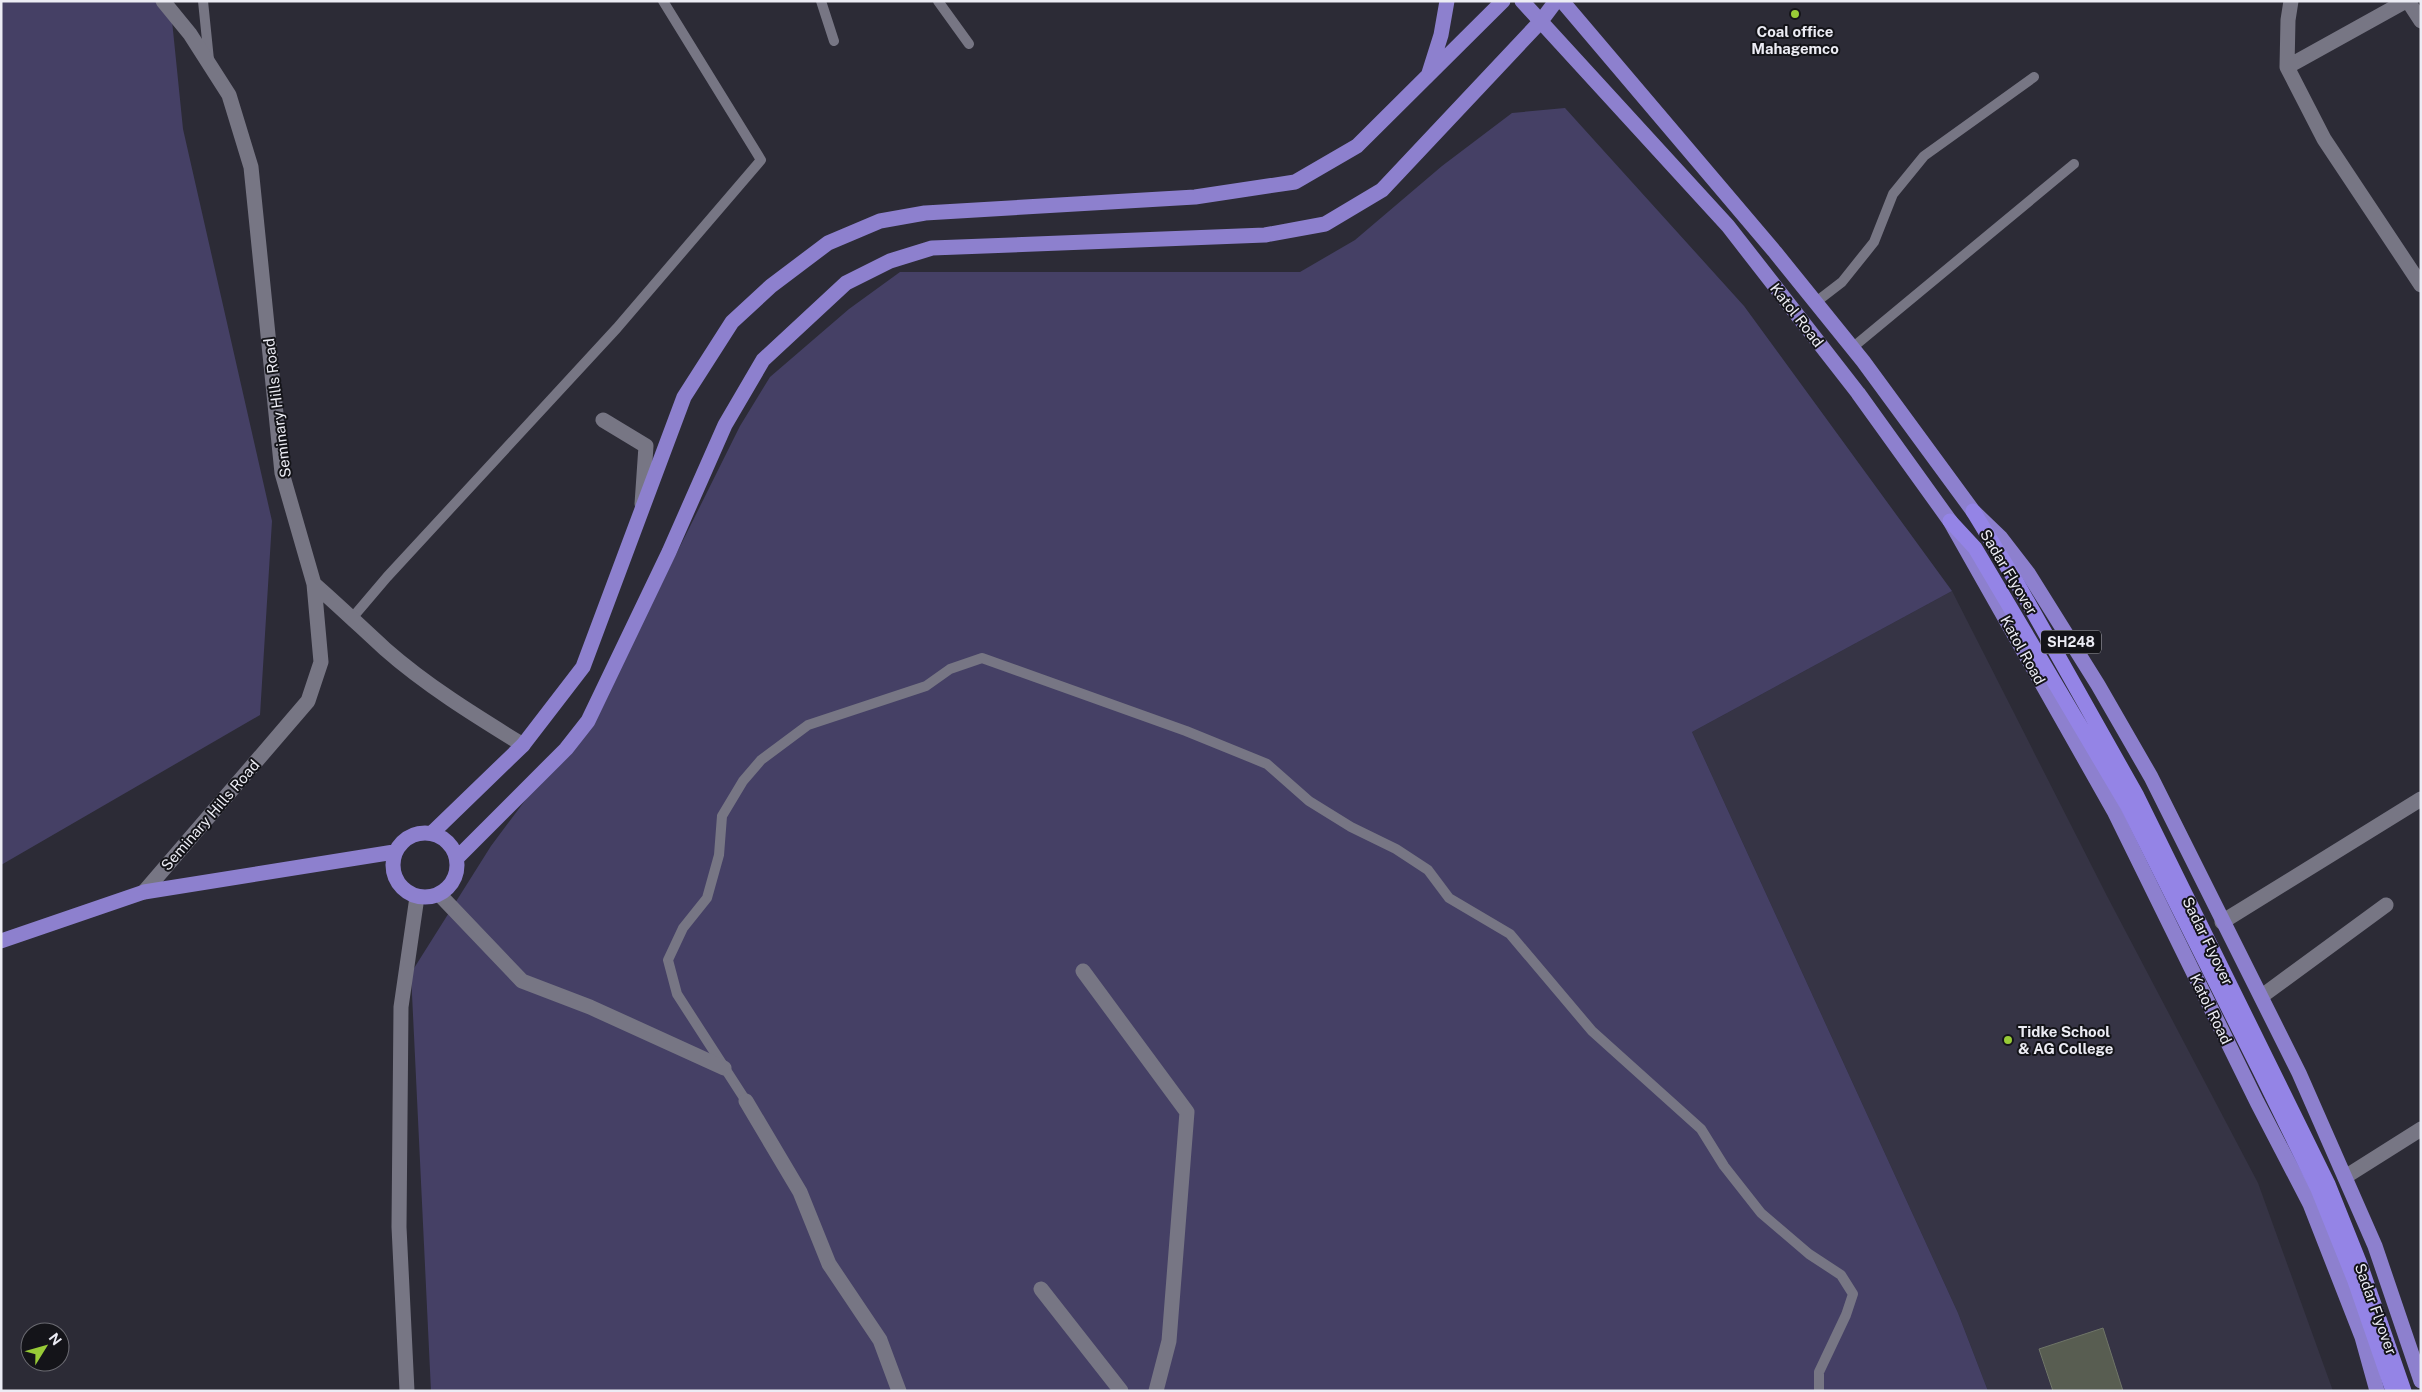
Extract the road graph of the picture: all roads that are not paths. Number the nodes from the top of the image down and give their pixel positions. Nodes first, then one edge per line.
1 (163, 1) edge
2 (203, 1) edge
3 (663, 1) edge
4 (821, 1) edge
5 (938, 1) edge
6 (1447, 1) edge
7 (1503, 1) edge
8 (1522, 1) edge
9 (1556, 1) edge
10 (1562, 1) edge
11 (2292, 1) edge
12 (2407, 1) edge
13 (1541, 21) junction
14 (2421, 21) edge
15 (834, 42) dead end
16 (969, 44) dead end
17 (209, 63) junction
18 (2287, 67) junction
19 (1429, 74) junction
20 (2034, 77) dead end
21 (2074, 164) dead end
22 (2421, 285) edge
23 (1816, 302) junction
24 (1852, 348) junction
25 (603, 420) dead end
26 (642, 507) junction
27 (1973, 511) junction
28 (1950, 521) junction
29 (314, 584) junction
30 (353, 618) junction
31 (524, 745) junction
32 (2421, 799) edge
33 (432, 833) junction
34 (394, 852) junction
35 (457, 858) junction
36 (144, 892) junction
37 (439, 894) junction
38 (417, 897) junction
39 (2386, 905) dead end
40 (2222, 922) junction
41 (1, 942) edge
42 (1083, 971) dead end
43 (2262, 996) junction
44 (724, 1068) junction
45 (746, 1100) joint
46 (2421, 1129) edge
47 (2345, 1177) junction
48 (1041, 1290) dead end
49 (2421, 1381) edge
50 (407, 1391) edge
51 (899, 1391) edge
52 (1121, 1391) edge
53 (1156, 1391) edge
54 (1819, 1391) edge
55 (2377, 1391) edge
56 (2393, 1391) edge
57 (2404, 1391) edge

1 - 17 street, Seminary Hills Road
2 - 17 lane
3 - 30 lane
4 - 15 lane
5 - 16 lane
6 - 19 main road
7 - 19 main road
8 - 13 main road, Katol Road / SH248
9 - 13 main road
10 - 23 main road, Katol Road / SH248
11 - 18 street
12 - 14 street
12 - 18 street
13 - 28 main road, Katol Road / SH248
13 - 35 main road
17 - 29 street, Seminary Hills Road
18 - 22 street
19 - 26 main road
20 - 23 lane
21 - 24 lane
23 - 24 main road, Katol Road / SH248
24 - 27 main road, Katol Road / SH248
25 - 26 street
26 - 31 main road
27 - 40 main road, Katol Road / SH248
27 - 57 highway, Sadar Flyover
28 - 55 main road, Katol Road / SH248
28 - 56 highway, Sadar Flyover
29 - 30 street
29 - 36 street, Seminary Hills Road
30 - 31 street
31 - 33 main road
32 - 40 street
33 - 34 main road
33 - 35 main road
34 - 36 main road
34 - 38 main road
35 - 37 main road
36 - 41 main road
37 - 38 main road
37 - 44 street
38 - 50 street
39 - 43 street
40 - 43 main road, Katol Road / SH248
42 - 53 street
43 - 47 main road, Katol Road / SH248
44 - 45 lane
44 - 54 lane
45 - 51 street
46 - 47 street
47 - 49 main road, Katol Road / SH248
48 - 52 street

